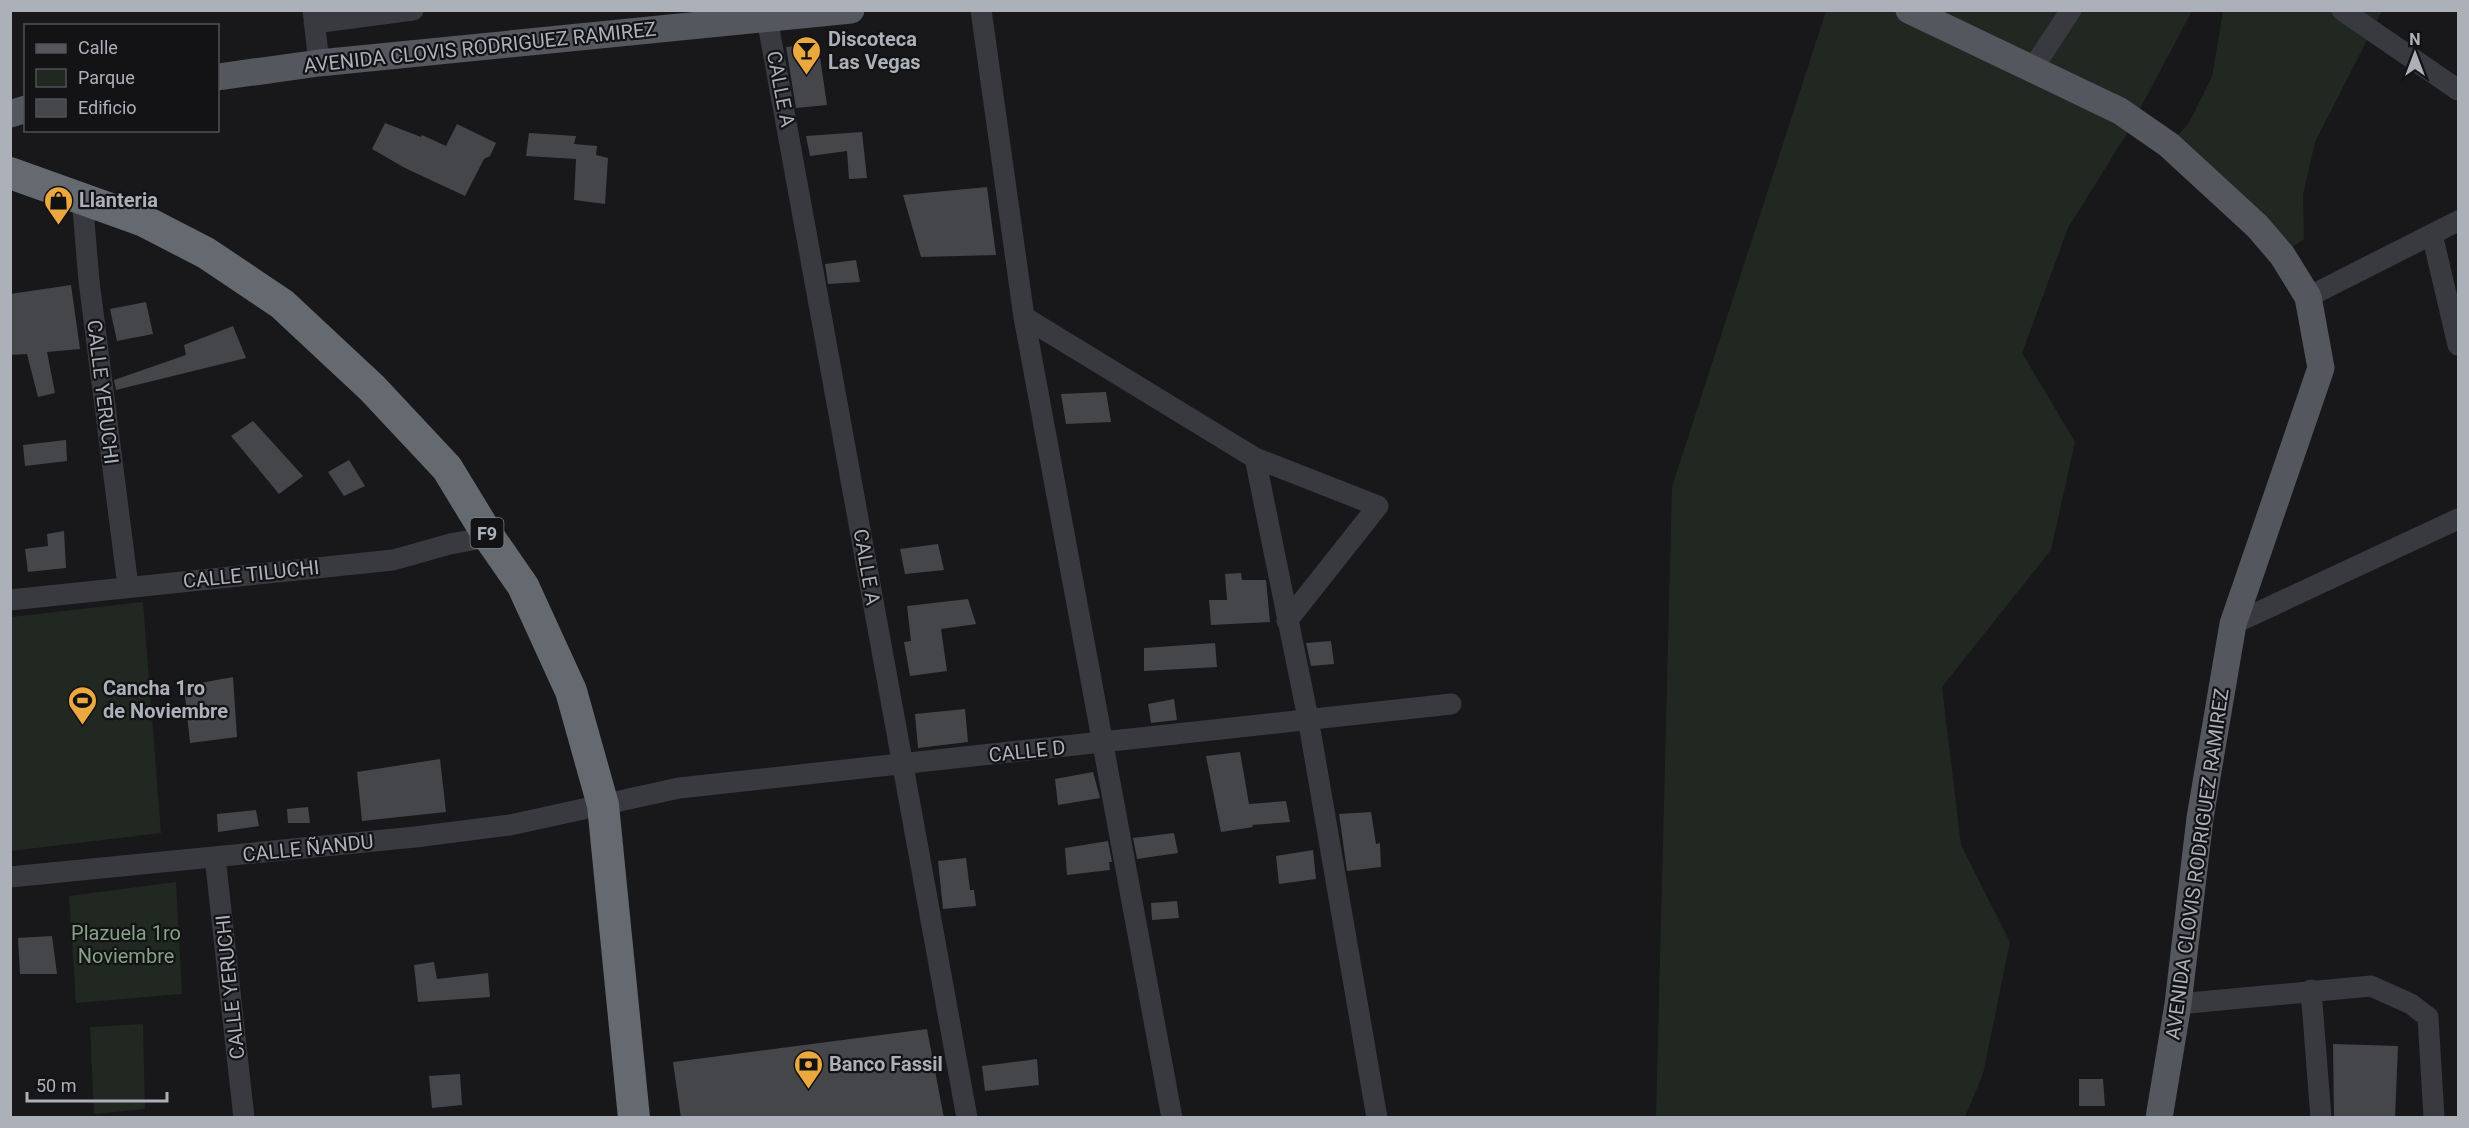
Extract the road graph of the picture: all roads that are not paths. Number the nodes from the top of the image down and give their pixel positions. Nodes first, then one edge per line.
1 (413, 10) edge
2 (851, 10) edge
3 (981, 10) edge
4 (1910, 10) edge
5 (2071, 10) edge
6 (2342, 10) edge
7 (769, 14) edge
8 (313, 17) edge
9 (319, 63) junction
10 (2033, 68) junction
11 (219, 77) edge
12 (2458, 90) edge
13 (10, 173) edge
14 (82, 197) junction
15 (2458, 221) edge
16 (2432, 234) junction
17 (2308, 297) junction
18 (1024, 317) junction
19 (2458, 345) edge
20 (1255, 458) junction
21 (2458, 519) edge
22 (489, 537) junction
23 (128, 586) junction
24 (10, 600) edge
25 (1287, 621) junction
26 (2234, 624) junction
27 (1451, 704) dead end
28 (1308, 718) junction
29 (1101, 742) junction
30 (902, 764) junction
31 (603, 805) junction
32 (215, 857) junction
33 (10, 877) edge
34 (2311, 990) junction
35 (2178, 1004) junction
36 (2158, 1117) edge
37 (244, 1118) edge
38 (634, 1118) edge
39 (967, 1118) edge
40 (1172, 1118) edge
41 (1377, 1118) edge
42 (2321, 1118) edge
43 (2434, 1118) edge

1 - 8 street
2 - 7 main road, AVENIDA CLOVIS RODRIGUEZ RAMIREZ
3 - 18 street
4 - 10 main road, AVENIDA CLOVIS RODRIGUEZ RAMIREZ
5 - 10 street
6 - 12 street
7 - 9 main road, AVENIDA CLOVIS RODRIGUEZ RAMIREZ
7 - 30 street, CALLE A
8 - 9 street
9 - 11 main road, AVENIDA CLOVIS RODRIGUEZ RAMIREZ
10 - 17 main road, AVENIDA CLOVIS RODRIGUEZ RAMIREZ
13 - 14 highway, F9
14 - 22 highway, F9
14 - 23 street, CALLE YERUCHI
15 - 16 street
16 - 17 street
16 - 19 street
17 - 26 main road, AVENIDA CLOVIS RODRIGUEZ RAMIREZ
18 - 20 street
18 - 29 street
20 - 25 street
20 - 25 street
21 - 26 street
22 - 23 street, CALLE TILUCHI
22 - 31 highway, F9
23 - 24 street, CALLE TILUCHI
25 - 28 street
26 - 35 main road, AVENIDA CLOVIS RODRIGUEZ RAMIREZ
27 - 28 street, CALLE D
28 - 29 street, CALLE D
28 - 41 street
29 - 30 street, CALLE D
29 - 40 street
30 - 31 street, CALLE D
30 - 39 street, CALLE A
31 - 32 street, CALLE ÑANDU
31 - 38 highway, F9
32 - 33 street, CALLE ÑANDU
32 - 37 street, CALLE YERUCHI
34 - 35 street
34 - 42 street
34 - 43 street
35 - 36 main road, AVENIDA CLOVIS RODRIGUEZ RAMIREZ

